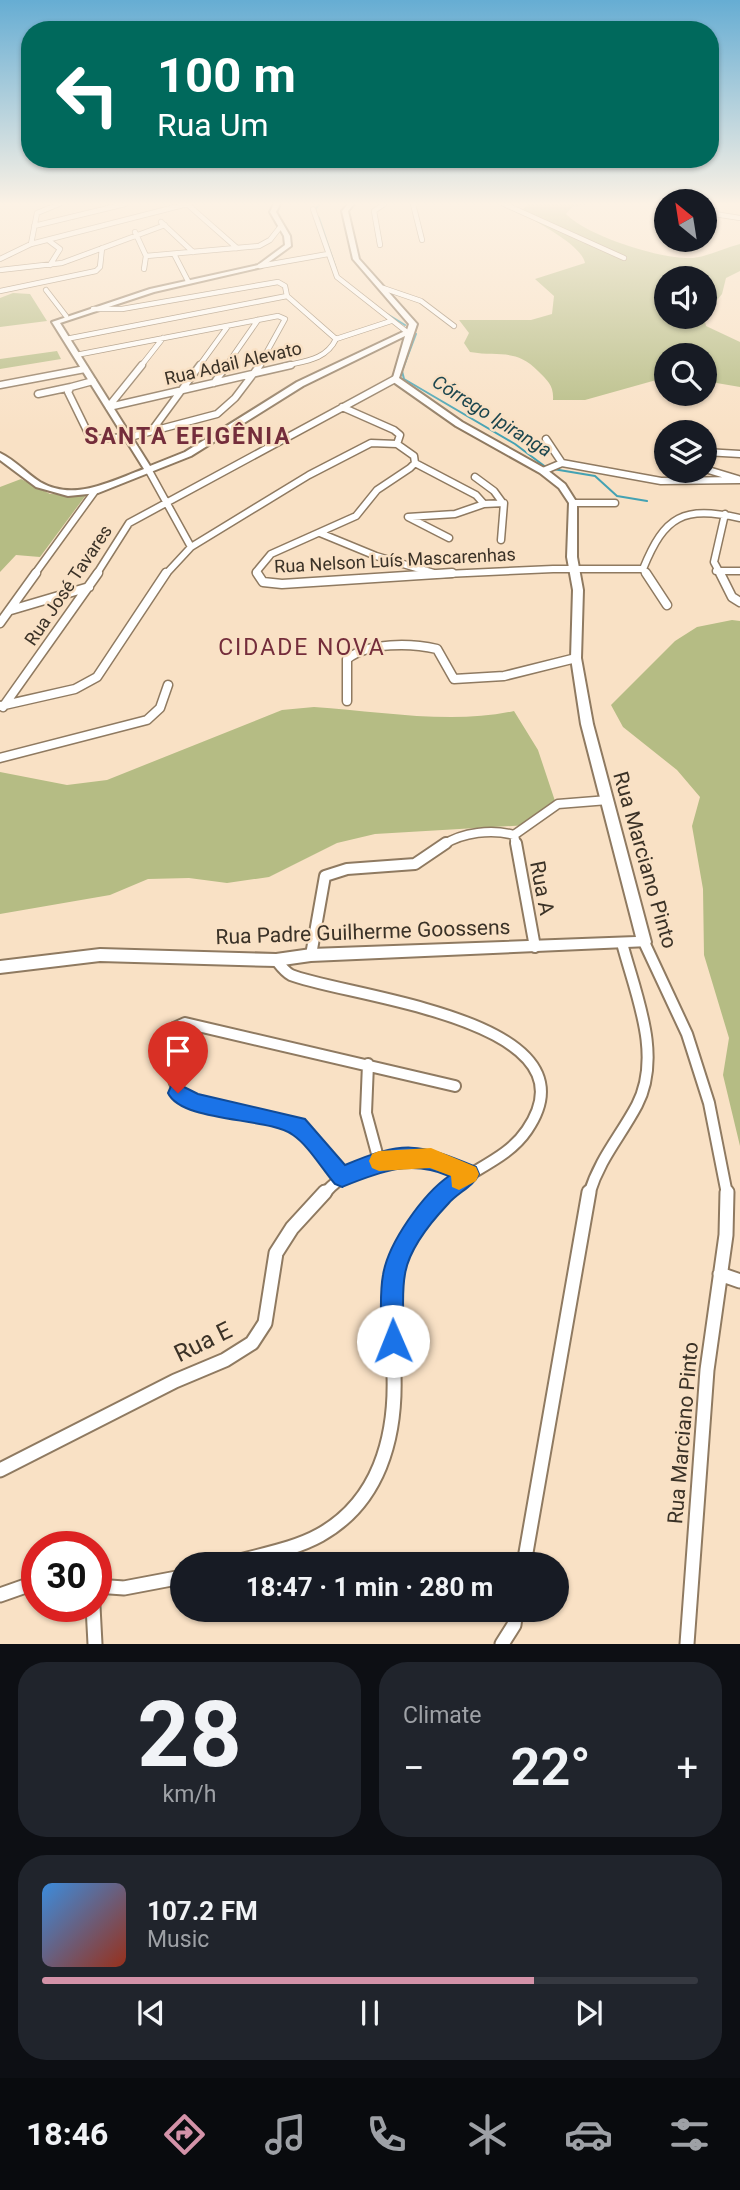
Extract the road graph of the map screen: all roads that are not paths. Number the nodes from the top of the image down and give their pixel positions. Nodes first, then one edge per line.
1 (49, 281) edge
2 (188, 281) edge
3 (340, 281) edge
4 (377, 281) edge
5 (383, 288) junction
6 (46, 290) dead end
7 (0, 291) edge
8 (287, 296) junction
9 (93, 309) junction
10 (66, 316) junction
11 (258, 320) junction
12 (391, 321) junction
13 (228, 326) junction
14 (454, 326) dead end
15 (409, 332) junction
16 (163, 338) junction
17 (66, 339) junction
18 (336, 339) junction
19 (76, 355) junction
20 (85, 369) junction
21 (251, 375) junction
22 (395, 379) junction
23 (93, 382) junction
24 (214, 383) junction
25 (0, 385) edge
26 (71, 387) junction
27 (182, 391) junction
28 (38, 394) dead end
29 (109, 406) junction
30 (342, 407) junction
31 (153, 429) junction
32 (130, 437) junction
33 (546, 439) dead end
34 (397, 444) junction
35 (717, 453) edge
36 (740, 454) edge
37 (2, 461) edge
38 (415, 463) junction
39 (562, 463) junction
40 (148, 469) junction
41 (547, 469) junction
42 (717, 473) edge
43 (475, 477) dead end
44 (740, 480) edge
45 (95, 491) junction
46 (167, 500) junction
47 (502, 502) junction
48 (573, 503) junction
49 (615, 503) dead end
50 (484, 504) junction
51 (725, 514) junction
52 (740, 518) edge
53 (320, 533) junction
54 (449, 538) dead end
55 (501, 540) dead end
56 (191, 547) junction
57 (574, 566) junction
58 (643, 569) junction
59 (716, 571) junction
60 (740, 571) edge
61 (445, 576) junction
62 (89, 587) junction
63 (740, 602) edge
64 (667, 605) dead end
65 (11, 610) junction
66 (0, 623) edge
67 (576, 658) junction
68 (168, 685) dead end
69 (347, 701) dead end
70 (1, 708) edge
71 (0, 758) edge
72 (608, 800) junction
73 (514, 835) junction
74 (645, 942) junction
75 (622, 943) junction
76 (535, 947) junction
77 (311, 955) junction
78 (276, 960) junction
79 (0, 967) edge
80 (368, 1064) junction
81 (454, 1086) dead end
82 (379, 1161) junction
83 (469, 1174) junction
84 (342, 1177) junction
85 (720, 1274) junction
86 (740, 1281) edge
87 (0, 1470) edge
88 (268, 1552) edge
89 (526, 1552) edge
90 (170, 1579) edge
91 (112, 1587) edge
92 (21, 1588) edge
93 (0, 1595) edge
94 (94, 1622) edge
95 (514, 1622) edge
96 (95, 1644) edge
97 (502, 1644) edge
98 (687, 1644) edge

1 - 7 street
2 - 9 street
3 - 12 street
4 - 5 street
5 - 14 street
5 - 15 street
6 - 10 street
8 - 9 street, Rua Adail Alevato
8 - 17 street
8 - 18 street, Rua Adail Alevato
9 - 10 street
10 - 17 street
11 - 13 street
11 - 21 street
11 - 24 street
12 - 15 street
12 - 18 street
13 - 16 street
13 - 27 street
15 - 22 street
15 - 40 street
16 - 19 street
16 - 29 street
17 - 19 street
18 - 21 street, Rua Adail Alevato
19 - 20 street
20 - 23 street
20 - 25 street
21 - 24 street, Rua Adail Alevato
21 - 31 street
22 - 30 street, Rua José Tavares
22 - 41 street
23 - 26 street
23 - 29 street
24 - 27 street, Rua Adail Alevato
26 - 28 street
26 - 32 street
27 - 29 street, Rua Adail Alevato
27 - 31 street
29 - 32 street
30 - 34 street
30 - 46 street, Rua José Tavares
31 - 32 street
32 - 40 street
33 - 39 street
34 - 38 street
34 - 56 street
35 - 36 street
37 - 45 street
38 - 50 street
38 - 53 street, Rua Nelson Luís Mascarenhas
39 - 41 street
39 - 44 street
40 - 45 street
40 - 46 street
41 - 48 street
42 - 44 street
43 - 47 street
45 - 65 street
46 - 56 street
46 - 62 street, Rua José Tavares
47 - 50 street
47 - 55 street
48 - 49 street
48 - 57 street, Rua Marciano Pinto
50 - 54 street
51 - 52 street
51 - 58 street
51 - 59 street
53 - 61 street
53 - 61 street, Rua Nelson Luís Mascarenhas
56 - 70 street
57 - 58 street, Rua Nelson Luís Mascarenhas
57 - 61 street, Rua Nelson Luís Mascarenhas
57 - 67 street, Rua Marciano Pinto
58 - 64 street
59 - 60 street
59 - 63 street
62 - 65 street
62 - 70 street, Rua José Tavares
65 - 66 street
67 - 69 street
67 - 72 street, Rua Marciano Pinto
68 - 71 street
72 - 73 street
72 - 74 street, Rua Marciano Pinto
73 - 76 street, Rua A
73 - 77 street
74 - 75 street, Rua Padre Guilherme Goossens
74 - 85 street, Rua Marciano Pinto
75 - 76 street, Rua Padre Guilherme Goossens
75 - 89 street
76 - 77 street, Rua Padre Guilherme Goossens
77 - 78 street, Rua Padre Guilherme Goossens
78 - 79 street, Rua Padre Guilherme Goossens
78 - 83 street
80 - 81 street
80 - 82 street
80 - 84 street
82 - 83 street
82 - 84 street
83 - 88 street
84 - 87 street, Rua E
85 - 86 street
85 - 98 street, Rua Marciano Pinto
90 - 91 street
92 - 93 street
94 - 96 street
95 - 97 street

